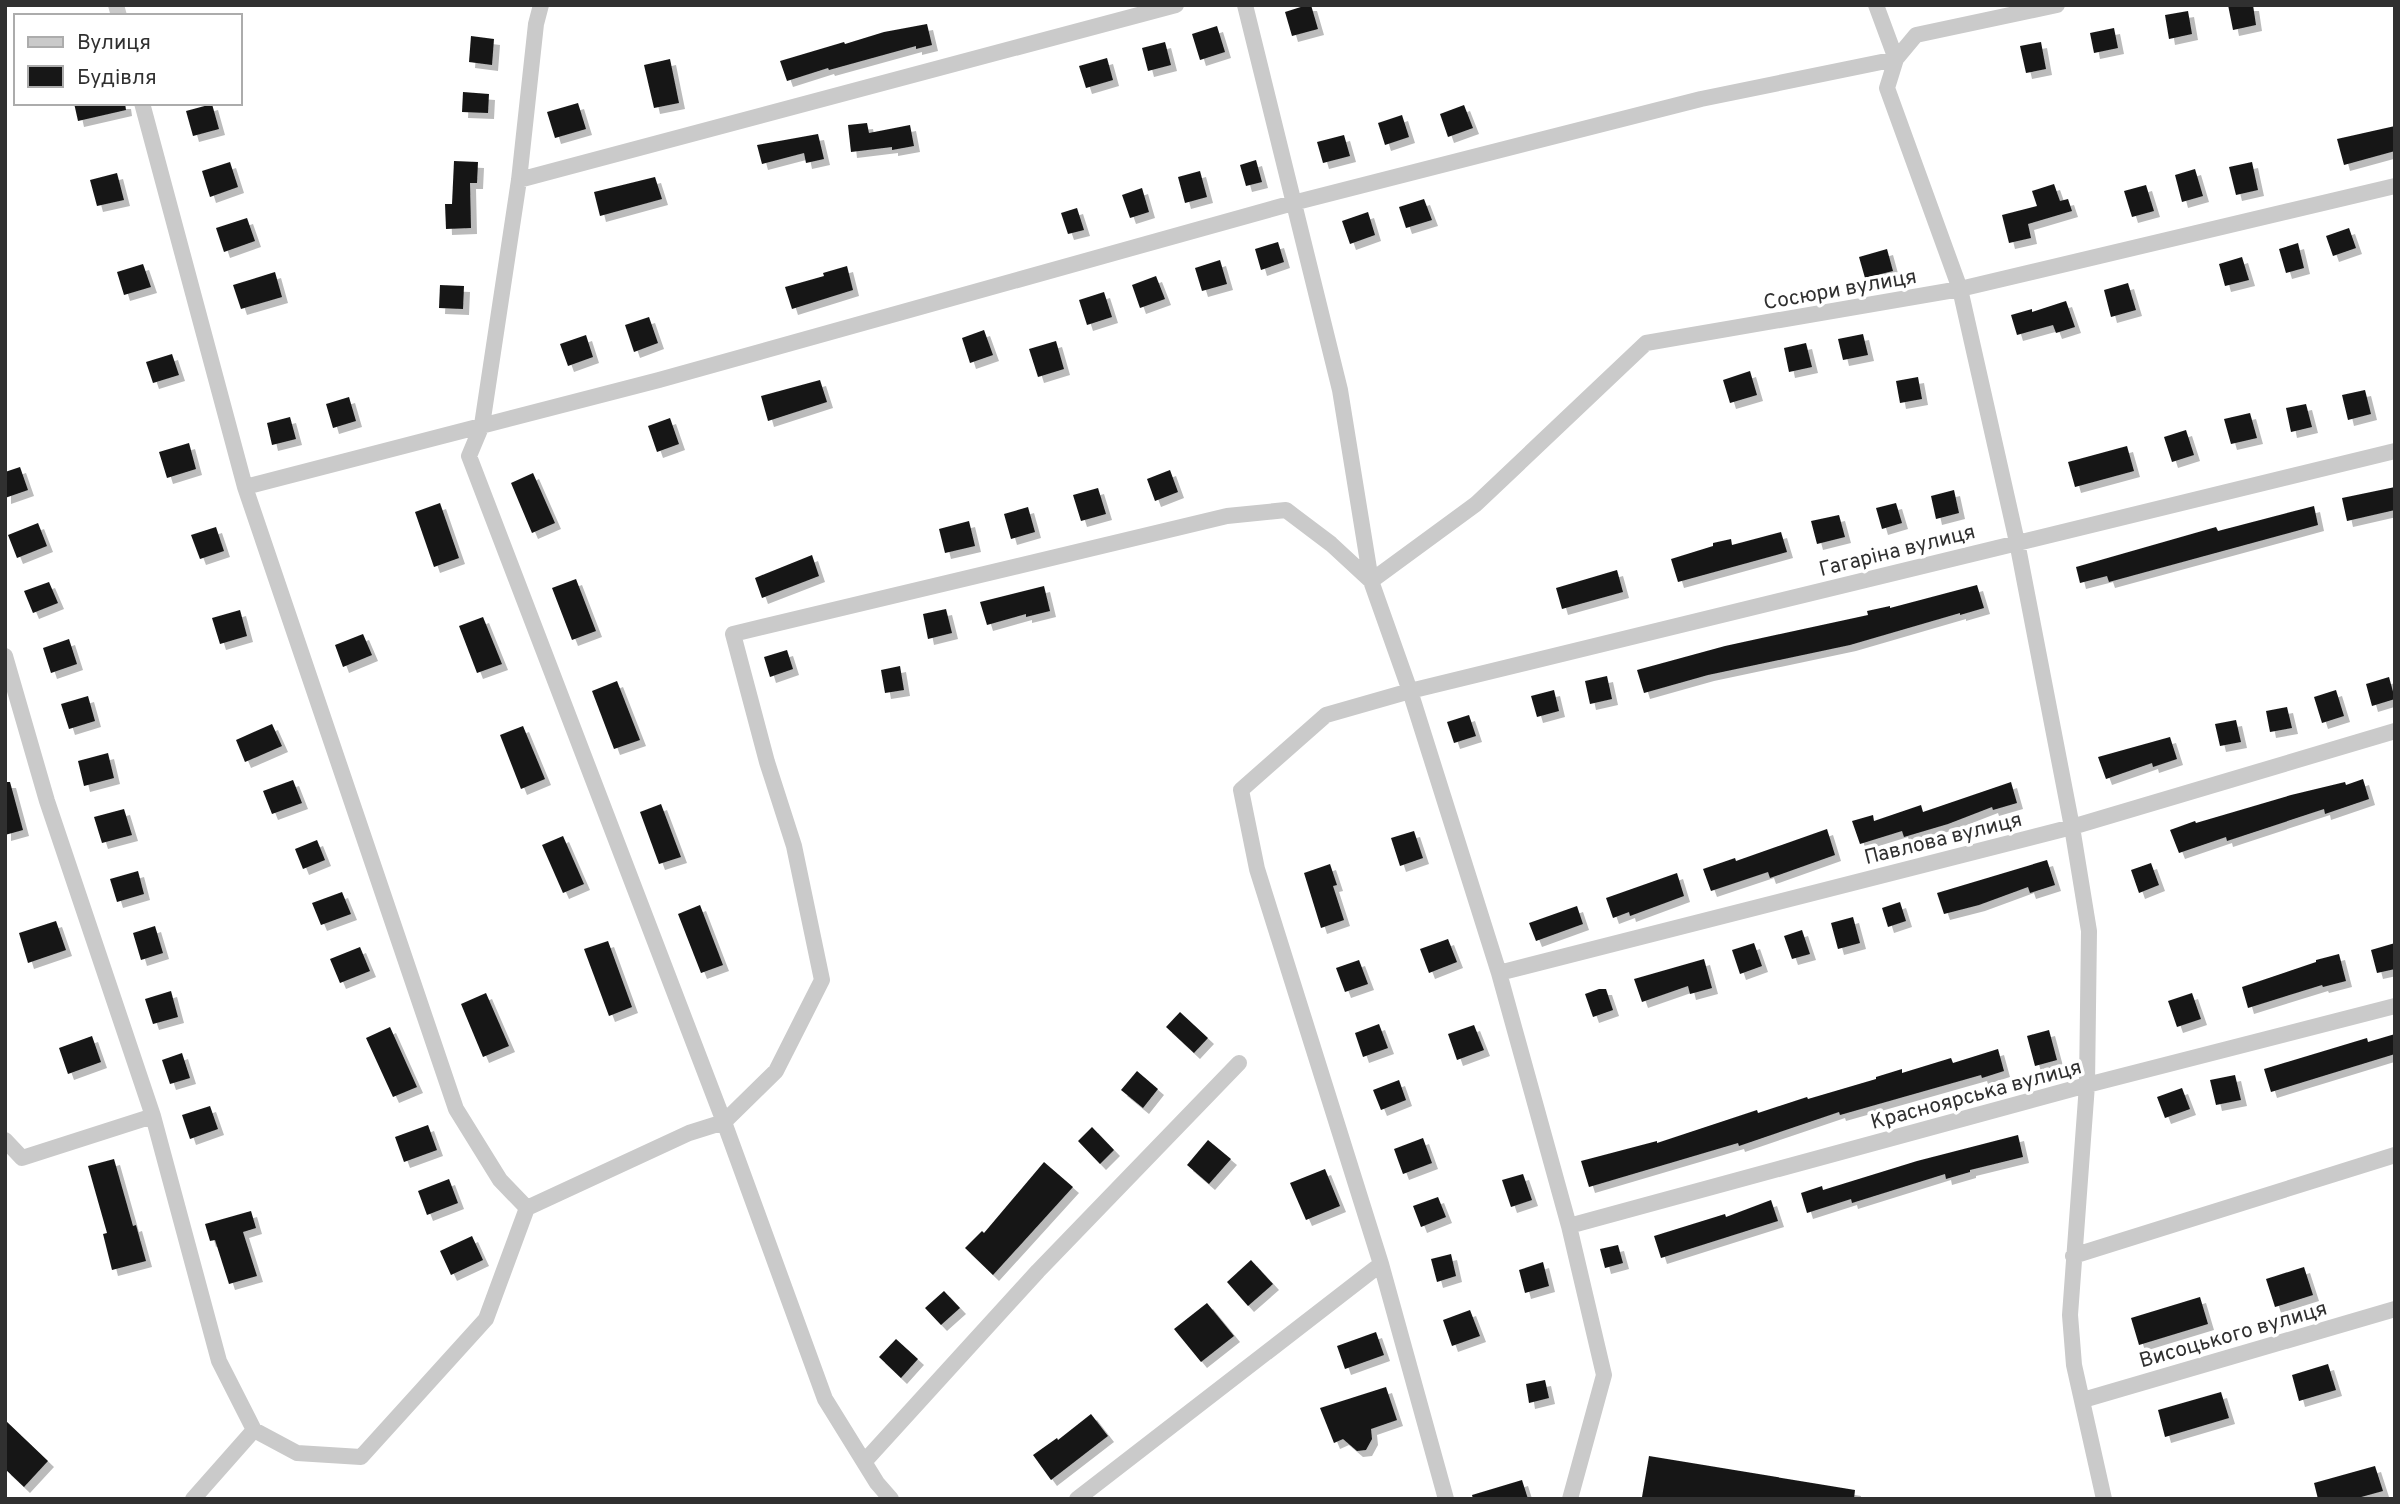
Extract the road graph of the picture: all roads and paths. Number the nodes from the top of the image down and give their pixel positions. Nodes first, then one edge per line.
1 (541, 5) edge
2 (1176, 5) edge
3 (1245, 5) edge
4 (1876, 5) edge
5 (2057, 5) edge
6 (1896, 59) junction
7 (143, 105) edge
8 (519, 180) junction
9 (2395, 186) edge
10 (1293, 203) junction
11 (1960, 289) junction
12 (482, 425) junction
13 (2395, 451) edge
14 (245, 486) junction
15 (2017, 542) junction
16 (1371, 581) junction
17 (5, 656) edge
18 (1410, 691) junction
19 (2395, 731) edge
20 (2072, 827) junction
21 (1499, 973) junction
22 (2395, 1006) edge
23 (1239, 1063) dead end
24 (2087, 1085) junction
25 (153, 1116) junction
26 (724, 1122) junction
27 (5, 1140) edge
28 (2395, 1155) edge
29 (527, 1208) junction
30 (1569, 1226) junction
31 (2073, 1256) junction
32 (1381, 1264) junction
33 (2395, 1309) edge
34 (2083, 1400) junction
35 (254, 1430) junction
36 (864, 1462) junction
37 (193, 1499) edge
38 (891, 1499) edge
39 (1077, 1499) edge
40 (1446, 1499) edge
41 (1570, 1499) edge
42 (2104, 1499) edge

1 - 8 street
2 - 8 street
3 - 10 street
4 - 6 street
5 - 6 street
6 - 10 street
6 - 11 street
7 - 14 street
8 - 12 street
9 - 11 street, Сосюри вулиця
10 - 12 street
10 - 16 street
11 - 15 street
11 - 16 street, Сосюри вулиця
12 - 14 street
12 - 26 street
13 - 15 street, Гагаріна вулиця
14 - 29 street
15 - 18 street, Гагаріна вулиця
15 - 20 street
16 - 18 street
16 - 26 street
17 - 25 street
18 - 21 street
18 - 32 street, Гагаріна вулиця
19 - 20 street, Павлова вулиця
20 - 21 street, Павлова вулиця
20 - 24 street
21 - 30 street
22 - 24 street, Красноярська вулиця
23 - 36 street
24 - 30 street, Красноярська вулиця
24 - 31 street
25 - 27 street
25 - 35 street
26 - 29 street
26 - 36 street
28 - 31 street
29 - 35 street
30 - 41 street
31 - 34 street
32 - 39 street
32 - 40 street
33 - 34 street, Висоцького вулиця
34 - 42 street
35 - 37 street
36 - 38 street

